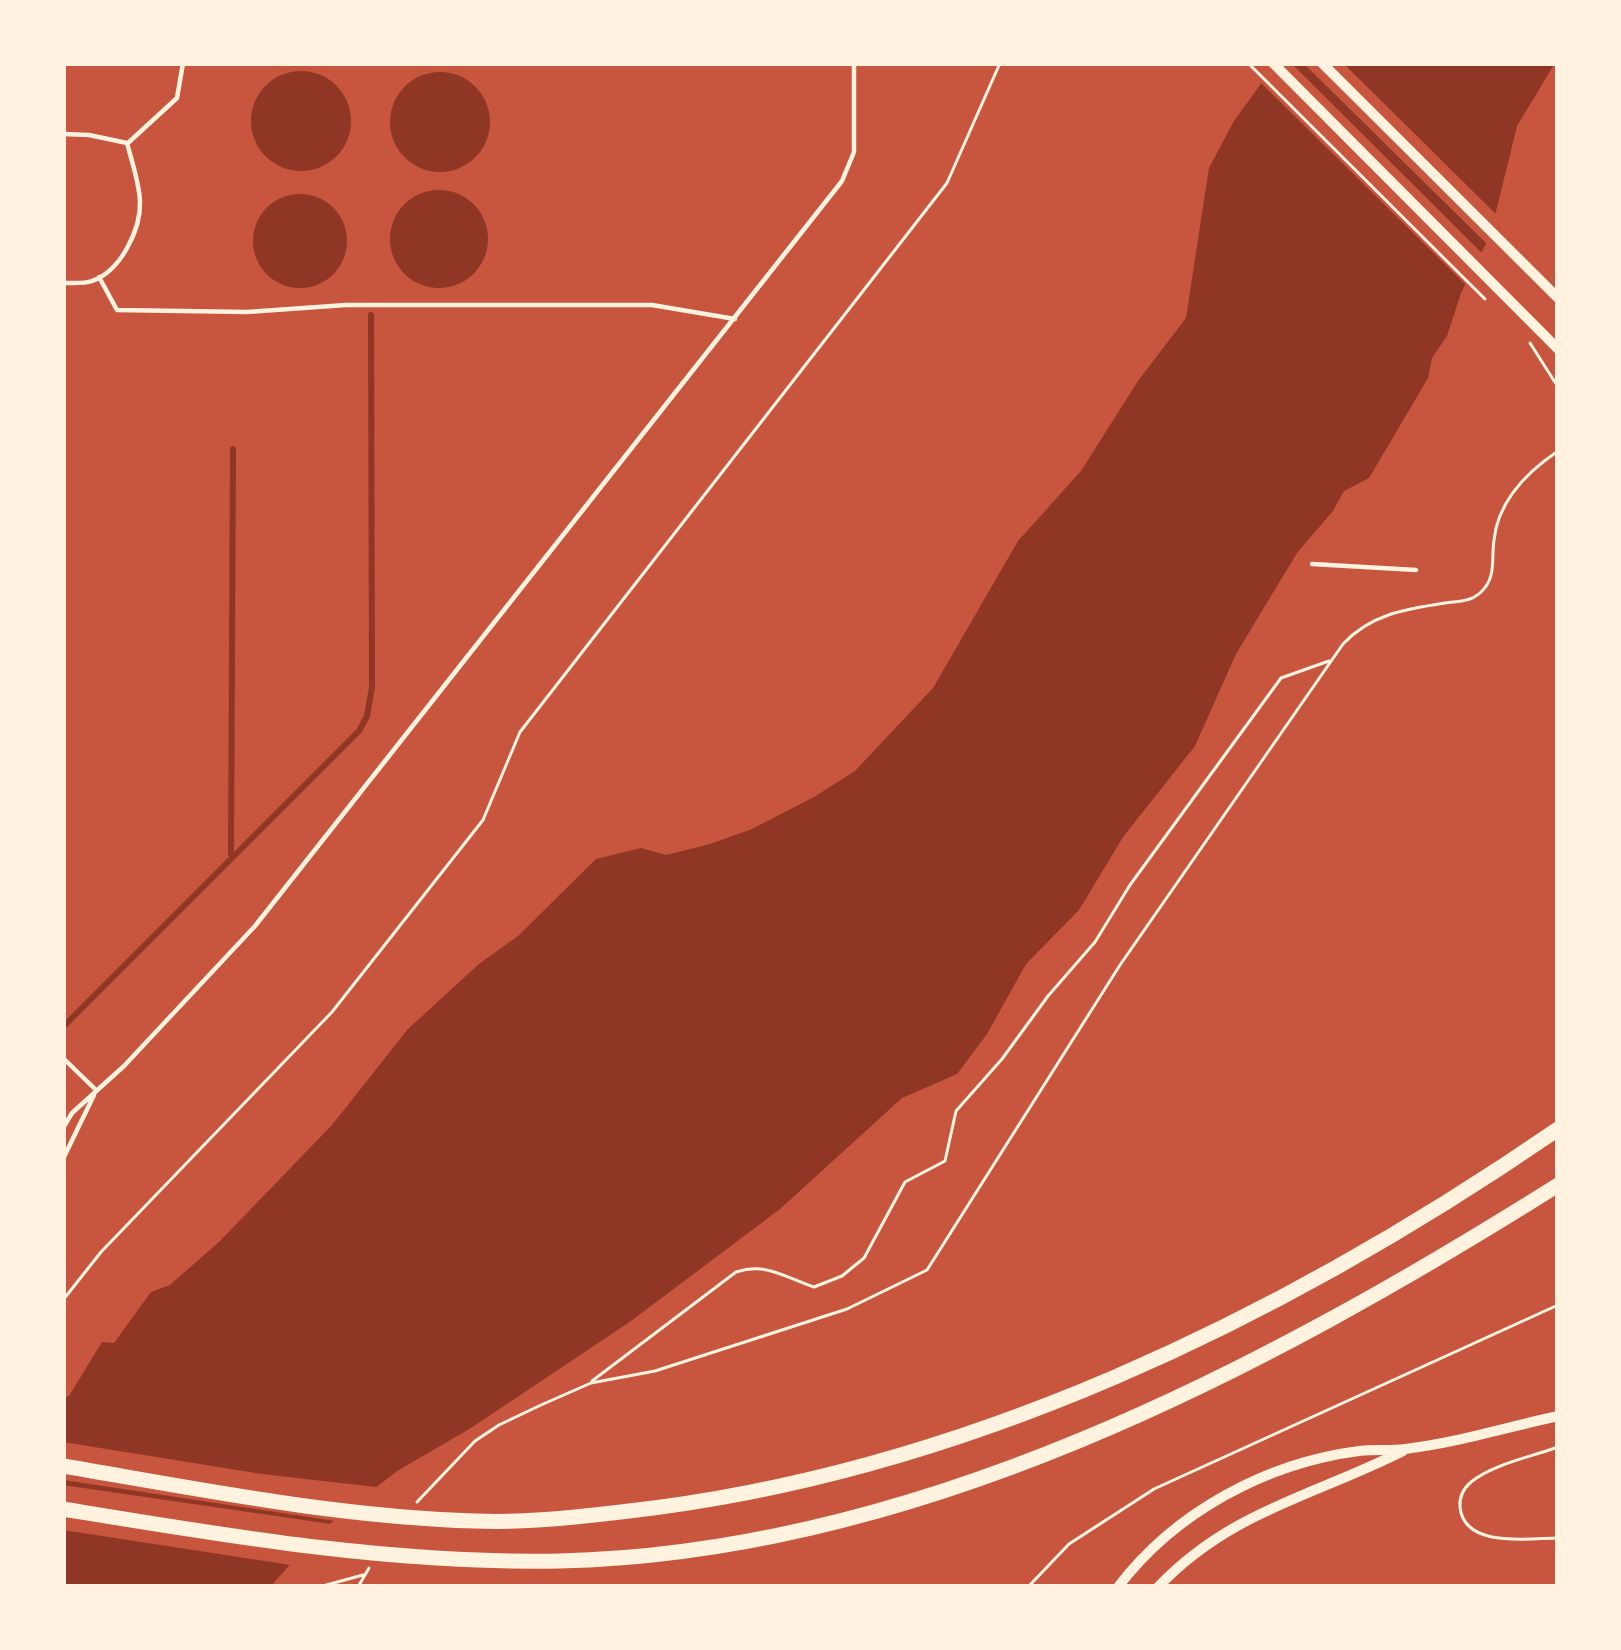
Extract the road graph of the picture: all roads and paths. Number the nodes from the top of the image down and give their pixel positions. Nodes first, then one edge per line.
1 (183, 63) edge
2 (854, 63) edge
3 (1000, 63) edge
4 (1248, 63) edge
5 (1274, 63) edge
6 (1322, 63) edge
7 (63, 134) edge
8 (128, 143) junction
9 (99, 277) junction
10 (63, 283) edge
11 (1558, 298) edge
12 (1489, 302) dead end
13 (735, 319) junction
14 (1530, 343) dead end
15 (1558, 349) edge
16 (1558, 387) edge
17 (1558, 451) edge
18 (1312, 565) dead end
19 (1416, 570) dead end
20 (1331, 661) junction
21 (63, 1058) edge
22 (95, 1089) junction
23 (63, 1128) edge
24 (1558, 1129) edge
25 (63, 1159) edge
26 (1558, 1185) edge
27 (63, 1300) edge
28 (1558, 1306) edge
29 (591, 1383) junction
30 (1558, 1416) edge
31 (1558, 1448) edge
32 (1406, 1449) junction
33 (63, 1466) edge
34 (63, 1509) edge
35 (411, 1509) dead end
36 (1558, 1538) edge
37 (375, 1556) dead end
38 (365, 1574) junction
39 (319, 1587) edge
40 (358, 1587) edge
41 (1028, 1587) edge
42 (1118, 1587) edge
43 (1159, 1587) edge

1 - 8 lane
2 - 13 lane
3 - 27 path
4 - 12 path
5 - 15 street
6 - 11 street
7 - 8 lane
8 - 9 lane
9 - 10 lane
9 - 13 lane
13 - 22 lane
14 - 16 path
17 - 20 path
18 - 19 lane
20 - 29 path
20 - 29 path
21 - 22 lane
22 - 23 lane
22 - 25 lane
24 - 33 highway
26 - 34 highway
28 - 41 path
29 - 35 path
30 - 32 street
31 - 36 path
32 - 42 street
32 - 43 street
37 - 38 path
38 - 39 path
38 - 40 path

